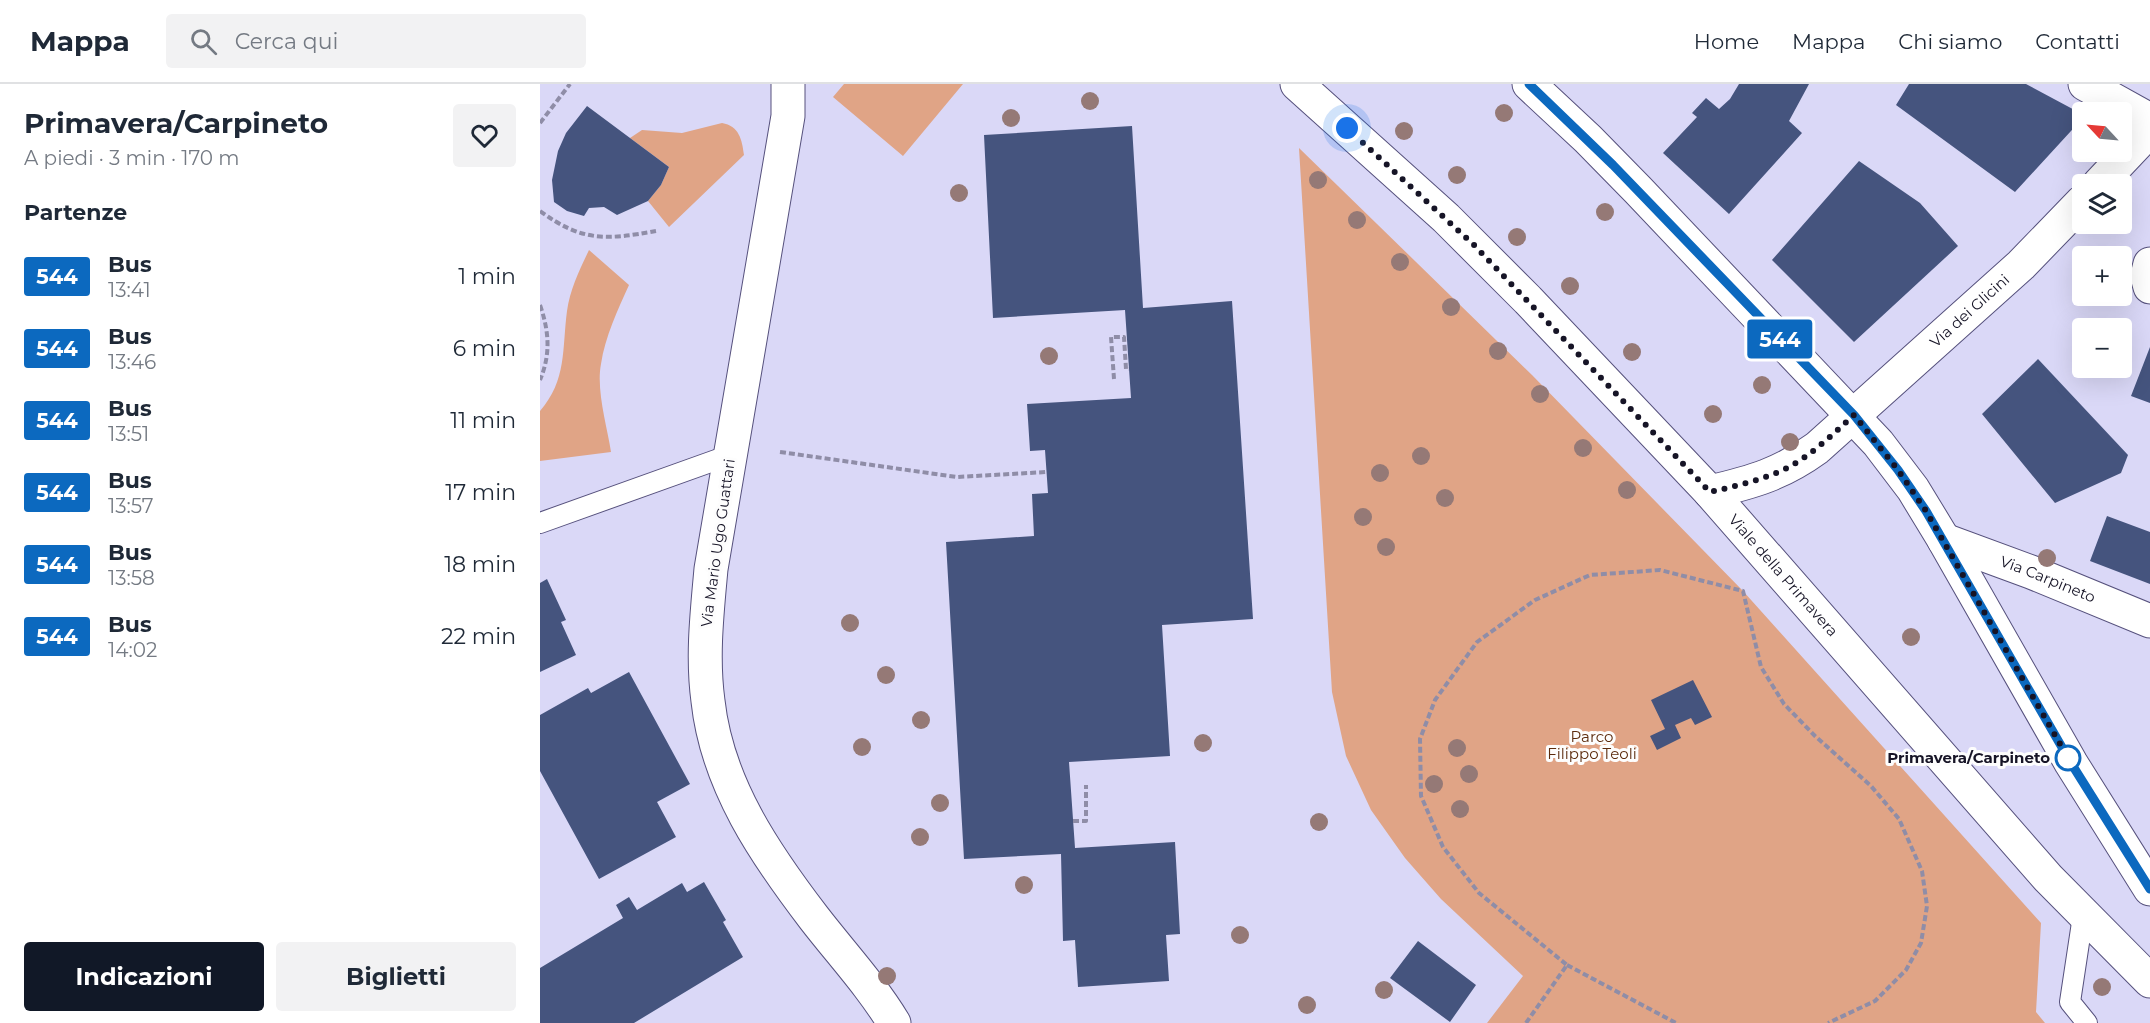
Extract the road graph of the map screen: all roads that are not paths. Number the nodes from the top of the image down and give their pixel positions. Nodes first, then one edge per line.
1 (788, 84) edge
2 (1297, 84) edge
3 (1529, 84) edge
4 (2085, 84) edge
5 (2150, 120) edge
6 (2150, 130) edge
7 (2108, 174) edge
8 (2072, 212) edge
9 (2150, 264) edge
10 (2150, 287) edge
11 (1854, 415) junction
12 (730, 455) junction
13 (1710, 492) junction
14 (540, 523) edge
15 (1944, 540) junction
16 (2150, 621) edge
17 (2150, 889) edge
18 (2083, 915) junction
19 (2150, 981) edge
20 (894, 1023) edge
21 (2087, 1023) edge

1 - 12 main road, Via Mario Ugo Guattari
2 - 13 main road, Viale della Primavera
3 - 11 main road
4 - 5 main road
6 - 7 main road
8 - 11 main road, Via dei Glicini
9 - 10 main road
11 - 13 main road, Via dei Glicini
11 - 15 main road
12 - 14 lane
12 - 20 main road, Via Mario Ugo Guattari
13 - 18 main road, Viale della Primavera
15 - 16 main road, Via Carpineto
15 - 17 main road
18 - 19 main road, Viale della Primavera
18 - 21 lane

